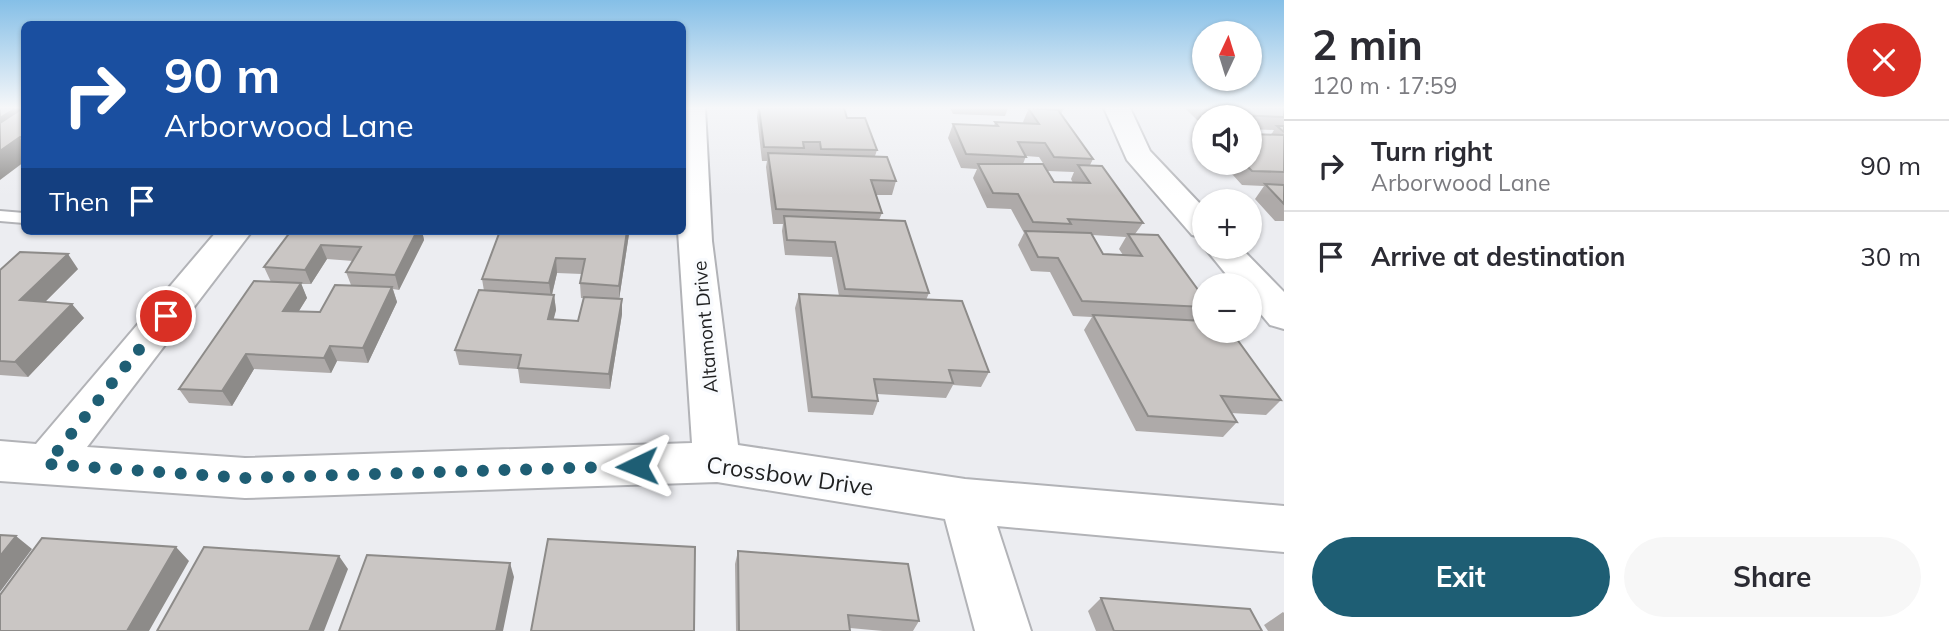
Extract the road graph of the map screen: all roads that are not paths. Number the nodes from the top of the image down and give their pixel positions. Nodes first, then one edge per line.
1 (691, 137) edge
2 (1130, 137) edge
3 (1192, 215) edge
4 (0, 216) edge
5 (21, 218) edge
6 (231, 235) edge
7 (1232, 259) edge
8 (1284, 316) edge
9 (0, 461) edge
10 (717, 462) junction
11 (47, 464) junction
12 (965, 501) junction
13 (1284, 529) edge
14 (1003, 631) edge

1 - 10 street, Altamont Drive
2 - 3 street
4 - 5 lane
6 - 11 street
7 - 8 street
9 - 11 street, Crossbow Drive
10 - 11 street, Crossbow Drive
10 - 12 street, Crossbow Drive
12 - 13 street, Crossbow Drive
12 - 14 street

